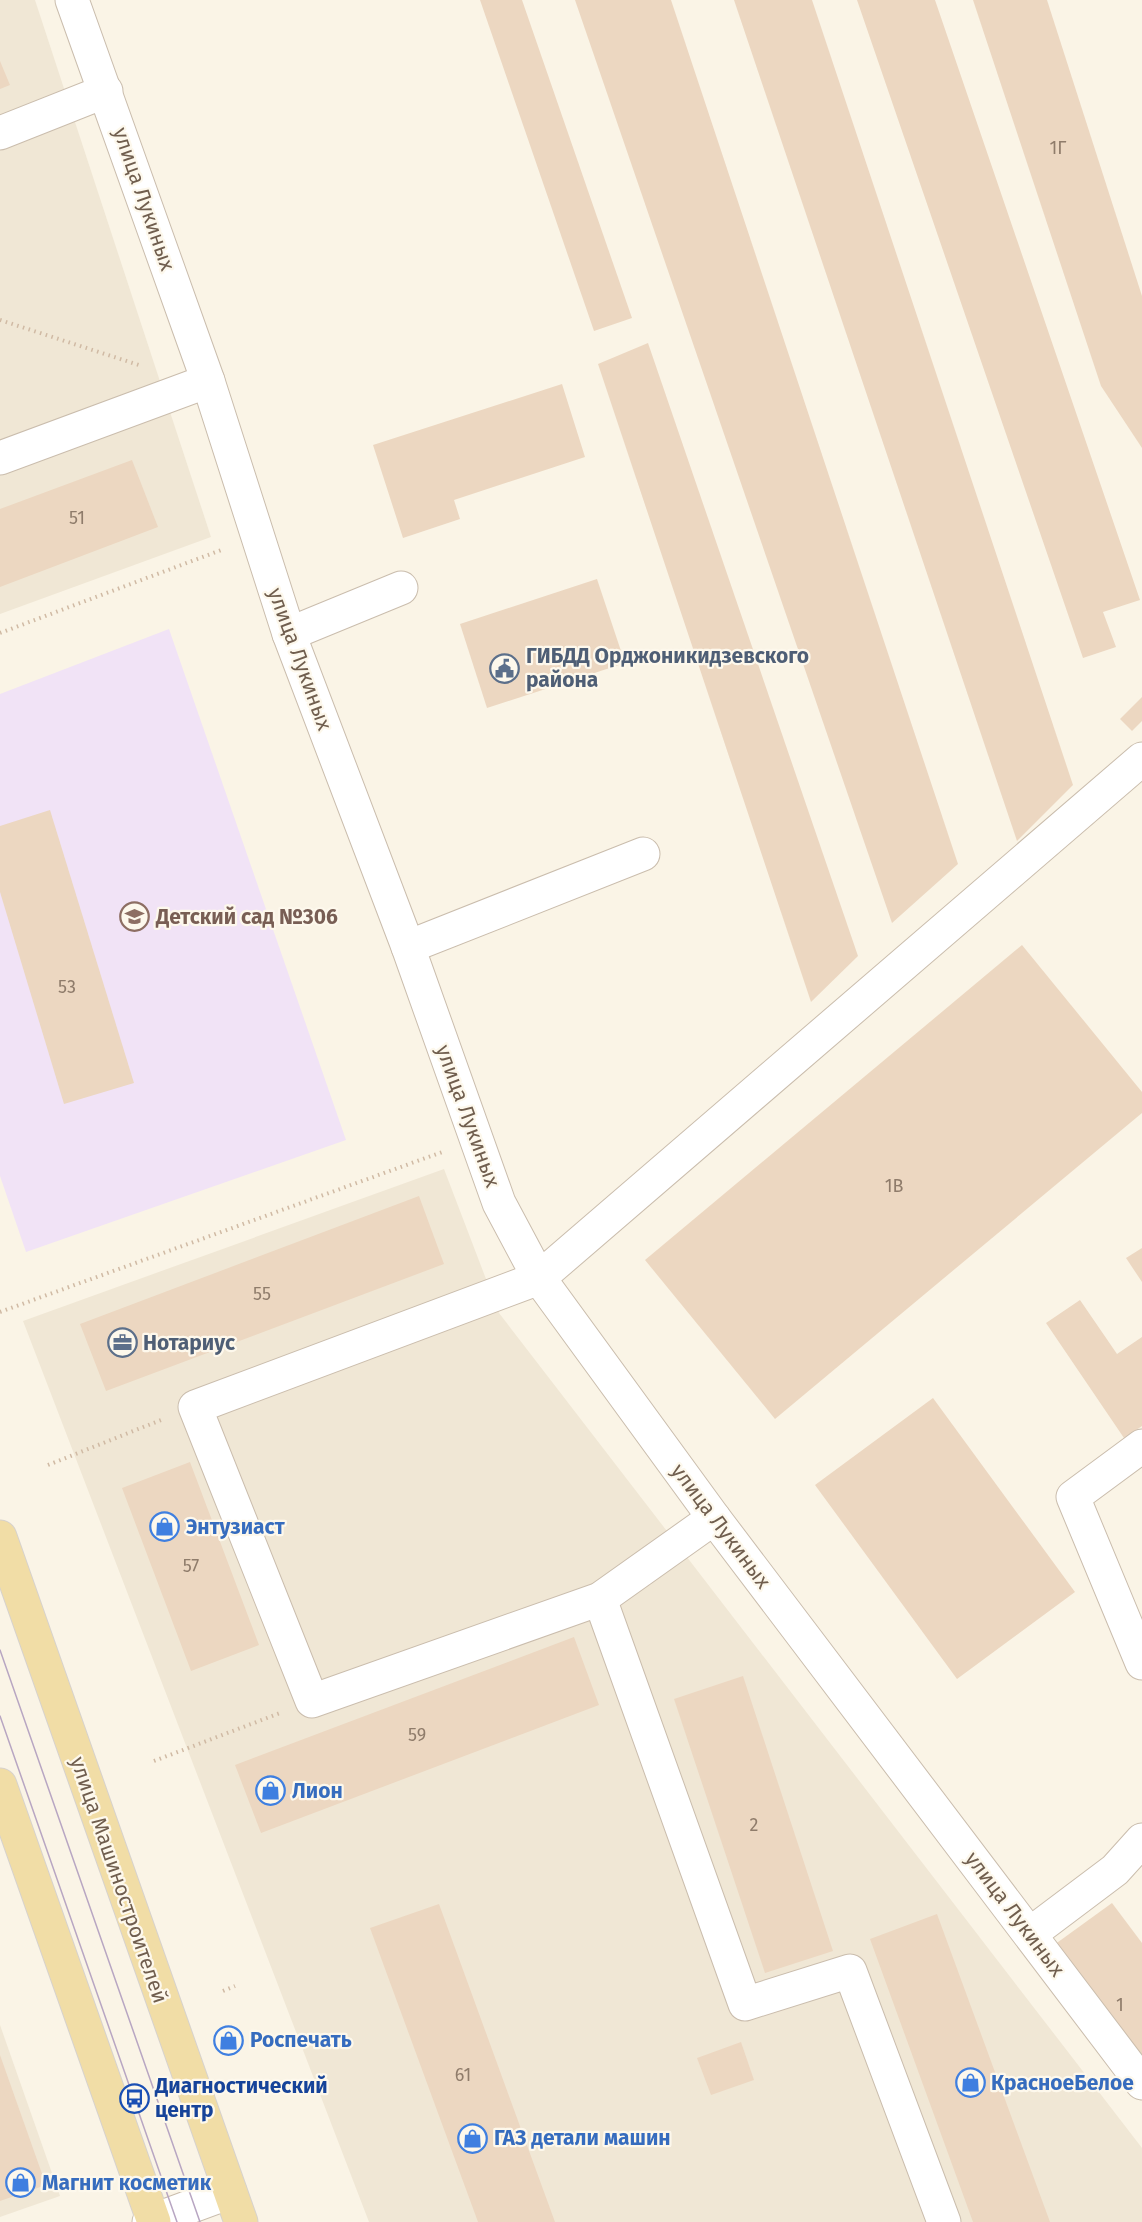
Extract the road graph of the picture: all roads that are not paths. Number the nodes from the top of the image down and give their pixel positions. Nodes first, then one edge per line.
1 (72, 0) edge
2 (106, 91) junction
3 (0, 133) edge
4 (202, 383) junction
5 (0, 458) edge
6 (401, 588) dead end
7 (289, 634) junction
8 (1142, 759) edge
9 (643, 854) dead end
10 (408, 948) junction
11 (539, 1278) junction
12 (1142, 1446) edge
13 (714, 1518) junction
14 (0, 1537) edge
15 (600, 1599) junction
16 (1142, 1663) edge
17 (0, 1785) edge
18 (1142, 1840) edge
19 (1030, 1934) junction
20 (1142, 2083) edge
21 (230, 2192) junction
22 (152, 2221) edge
23 (241, 2222) edge
24 (944, 2222) edge

1 - 2 street, улица Лукиных
2 - 3 street
2 - 4 street, улица Лукиных
4 - 5 street
4 - 7 street, улица Лукиных
6 - 7 street
7 - 10 street, улица Лукиных
8 - 11 street
9 - 10 street
10 - 11 street, улица Лукиных
11 - 13 street, улица Лукиных
11 - 15 street
12 - 16 street
13 - 15 street
13 - 19 street, улица Лукиных
14 - 21 main road, улица Машиностроителей
15 - 24 street
17 - 22 main road
18 - 19 street
19 - 20 street, улица Лукиных
21 - 22 street
21 - 23 main road, улица Машиностроителей

